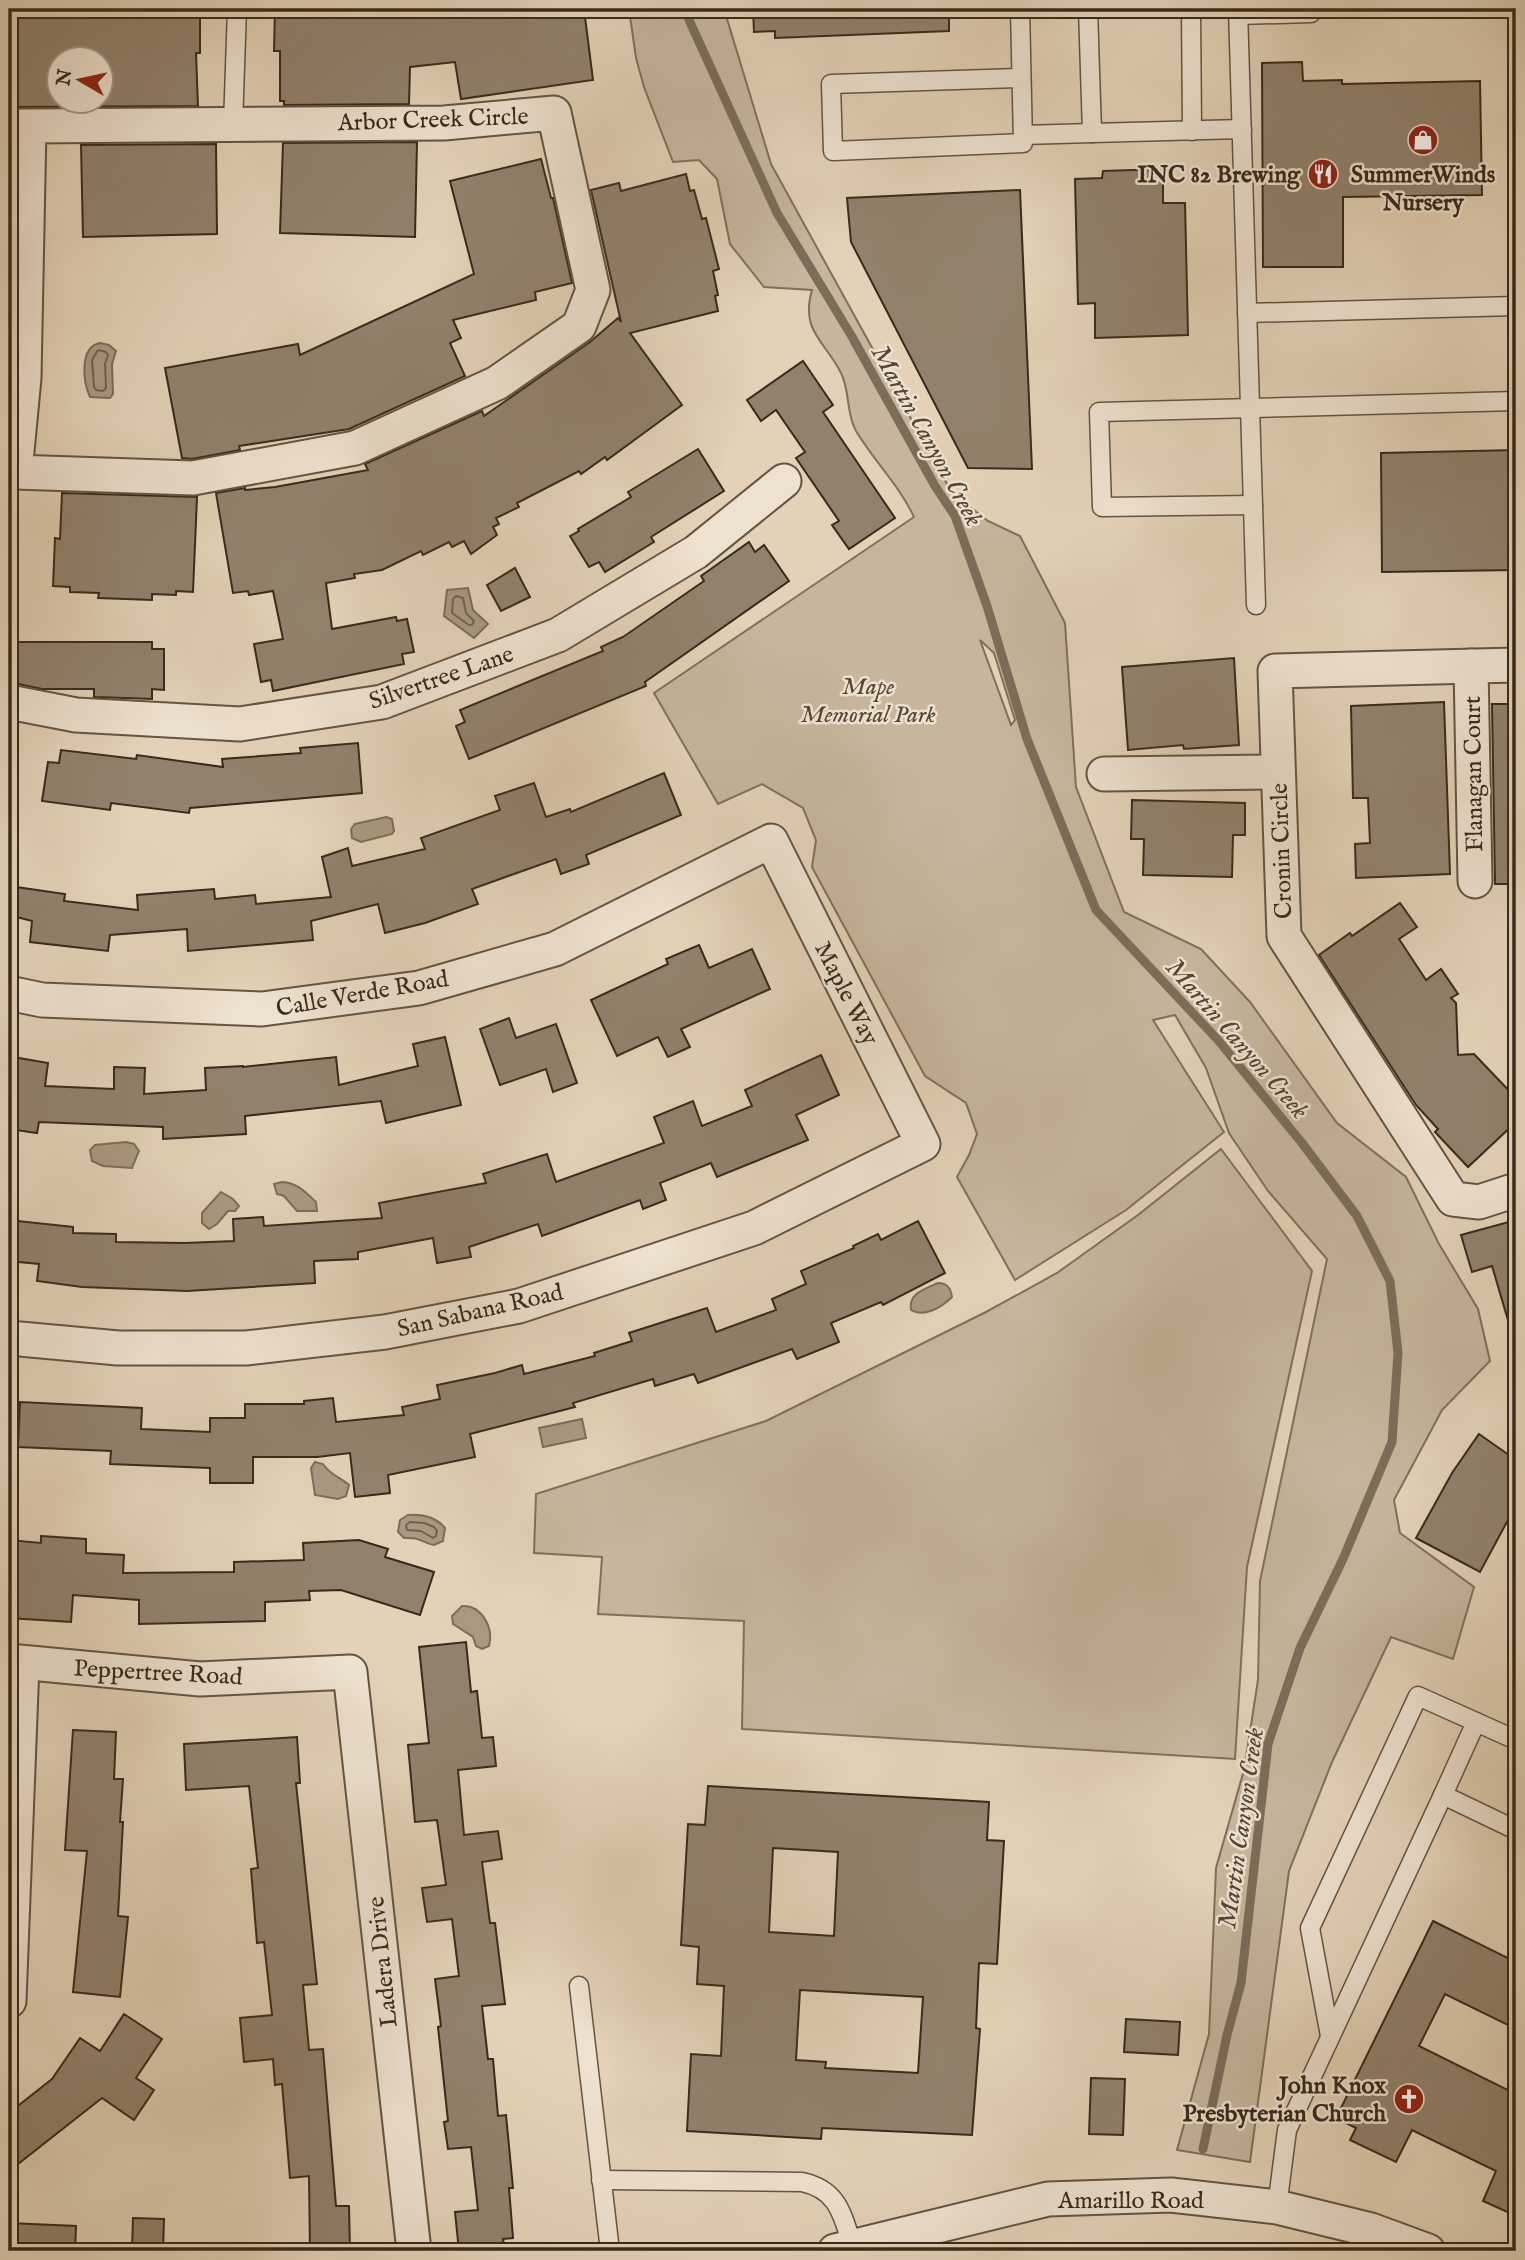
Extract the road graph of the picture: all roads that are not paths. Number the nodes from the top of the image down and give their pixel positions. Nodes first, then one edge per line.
1 (237, 9) edge
2 (1020, 9) edge
3 (1088, 9) edge
4 (1191, 9) edge
5 (1238, 12) edge
6 (1311, 13) dead end
7 (1021, 78) junction
8 (233, 124) junction
9 (19, 126) edge
10 (1242, 129) junction
11 (1192, 131) junction
12 (1092, 134) junction
13 (1023, 135) junction
14 (1516, 306) edge
15 (1247, 313) junction
16 (16, 377) edge
17 (1516, 401) edge
18 (1250, 410) junction
19 (784, 481) dead end
20 (1253, 505) junction
21 (1256, 605) dead end
22 (1516, 665) edge
23 (1471, 666) junction
24 (9, 702) edge
25 (1278, 772) junction
26 (1104, 774) dead end
27 (771, 841) joint
28 (1475, 881) dead end
29 (9, 993) edge
30 (923, 1144) joint
31 (1516, 1190) edge
32 (9, 1338) edge
33 (15, 1663) edge
34 (350, 1672) joint
35 (1476, 1722) junction
36 (1516, 1740) edge
37 (1443, 1795) junction
38 (1516, 1830) edge
39 (579, 1986) dead end
40 (9, 2001) edge
41 (1330, 2036) junction
42 (601, 2180) junction
43 (1278, 2207) junction
44 (860, 2248) edge
45 (414, 2251) edge
46 (610, 2251) edge
47 (1427, 2251) edge

1 - 8 lane
2 - 7 lane
3 - 12 lane
4 - 11 lane
5 - 6 lane
5 - 10 lane
7 - 13 lane
7 - 13 lane
8 - 9 street, Arbor Creek Circle
8 - 16 street, Arbor Creek Circle
9 - 16 street, Arbor Creek Circle
10 - 11 lane
10 - 15 lane
11 - 12 lane
12 - 13 lane
14 - 15 lane
15 - 18 lane
17 - 18 lane
18 - 20 lane
18 - 20 lane
19 - 24 street, Silvertree Lane
20 - 21 lane
22 - 23 street, Cronin Circle
23 - 25 street, Cronin Circle
23 - 28 street, Flanagan Court
25 - 26 street
25 - 31 street, Cronin Circle
27 - 29 street, Calle Verde Road
27 - 30 street, Maple Way
30 - 32 street, San Sabana Road
33 - 34 street, Peppertree Road
33 - 40 street
34 - 45 street, Ladera Drive
35 - 36 lane
35 - 37 lane
35 - 41 lane
37 - 38 lane
37 - 41 lane
39 - 42 lane
41 - 43 lane
42 - 44 lane
42 - 46 lane
43 - 44 street, Amarillo Road
43 - 47 street, Amarillo Road

